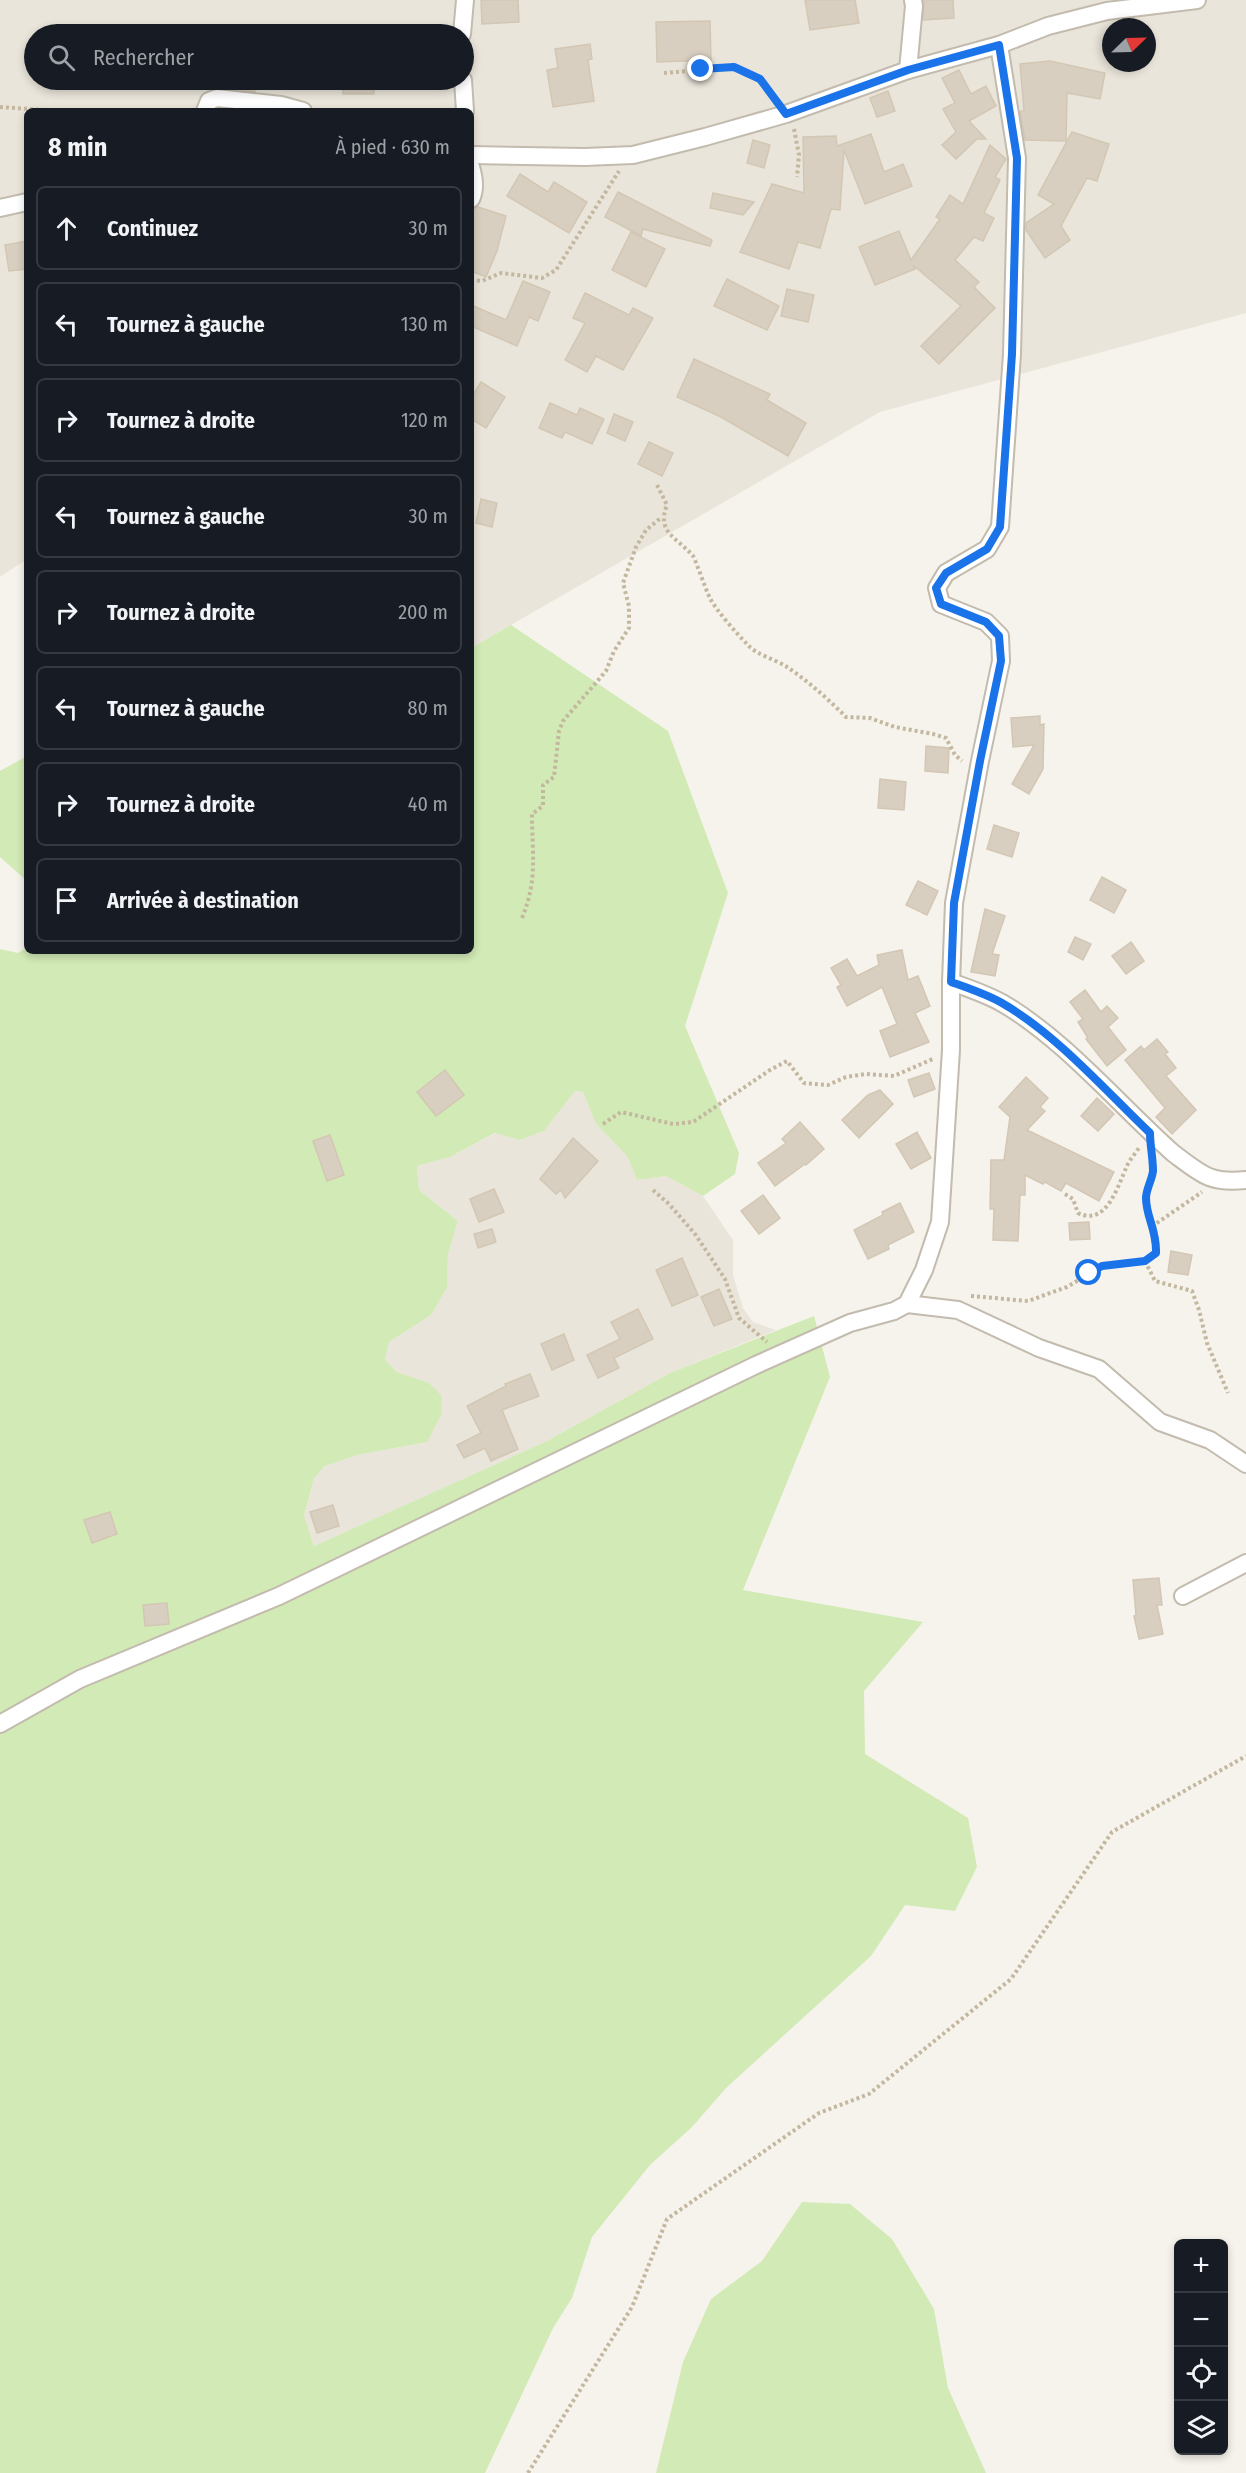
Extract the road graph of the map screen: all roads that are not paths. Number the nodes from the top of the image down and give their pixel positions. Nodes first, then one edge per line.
1 (465, 0) edge
2 (913, 0) edge
3 (1197, 0) edge
4 (463, 24) edge
5 (999, 45) junction
6 (908, 70) junction
7 (464, 90) edge
8 (206, 108) edge
9 (292, 108) edge
10 (465, 108) edge
11 (474, 155) edge
12 (24, 203) edge
13 (0, 208) edge
14 (951, 982) junction
15 (1246, 1180) edge
16 (907, 1304) junction
17 (1246, 1464) edge
18 (1246, 1563) edge
19 (1183, 1596) dead end
20 (0, 1724) edge

1 - 4 street
2 - 6 street
3 - 5 street
5 - 6 street
5 - 14 street
6 - 11 street
7 - 10 street
8 - 9 street
12 - 13 street
14 - 15 street
14 - 16 street
16 - 17 street
16 - 20 street
18 - 19 street

